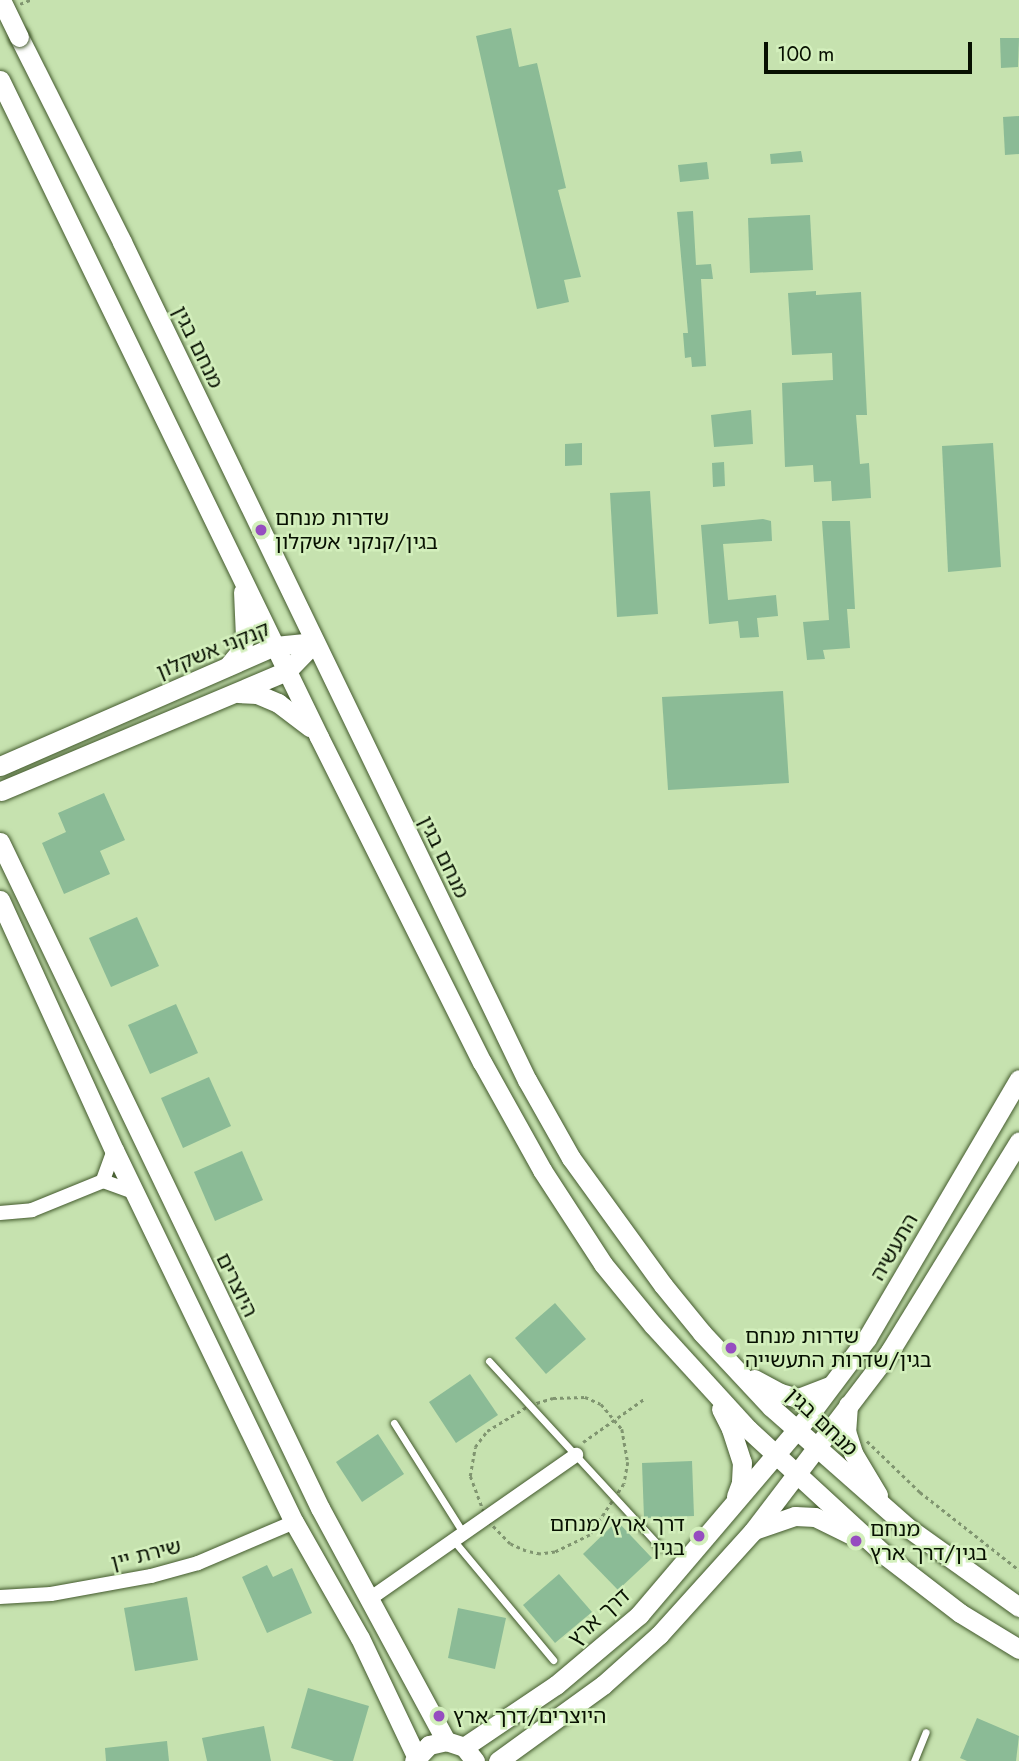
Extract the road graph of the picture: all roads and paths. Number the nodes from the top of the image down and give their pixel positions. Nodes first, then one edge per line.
1 (1, 0) edge
2 (0, 79) edge
3 (234, 562) junction
4 (315, 642) junction
5 (275, 646) junction
6 (228, 667) junction
7 (287, 671) junction
8 (237, 692) junction
9 (319, 737) junction
10 (0, 766) edge
11 (0, 789) edge
12 (0, 803) edge
13 (0, 842) edge
14 (0, 900) edge
15 (1019, 1079) edge
16 (1019, 1141) edge
17 (114, 1150) junction
18 (103, 1181) junction
19 (134, 1192) junction
20 (0, 1213) edge
21 (722, 1355) junction
22 (489, 1361) dead end
23 (834, 1384) junction
24 (710, 1389) junction
25 (644, 1399) dead end
26 (848, 1405) junction
27 (394, 1423) dead end
28 (796, 1430) junction
29 (865, 1439) dead end
30 (815, 1448) junction
31 (574, 1453) junction
32 (774, 1454) junction
33 (796, 1475) junction
34 (733, 1505) junction
35 (294, 1522) junction
36 (907, 1527) junction
37 (753, 1531) junction
38 (459, 1538) junction
39 (660, 1547) dead end
40 (886, 1556) junction
41 (1019, 1570) edge
42 (0, 1597) edge
43 (368, 1600) junction
44 (1019, 1607) edge
45 (1019, 1649) edge
46 (553, 1660) dead end
47 (926, 1732) dead end
48 (462, 1750) edge
49 (415, 1759) edge
50 (498, 1761) edge
51 (914, 1761) edge

1 - 4 main road, מנחם בגין, bridge
2 - 3 main road
3 - 5 main road
3 - 6 main road
4 - 5 main road, קנקני אשקלון
4 - 7 main road
4 - 21 main road, מנחם בגין
5 - 6 main road, קנקני אשקלון
5 - 7 main road
6 - 10 main road, קנקני אשקלון
7 - 8 main road
7 - 9 main road
8 - 9 main road
8 - 11 main road
9 - 24 main road
11 - 12 main road
13 - 43 main road, היוצרים
14 - 17 main road
15 - 23 main road, התעשיה
16 - 26 main road
17 - 18 street
17 - 19 main road
18 - 19 street
18 - 20 street
19 - 35 main road
21 - 23 main road
21 - 28 main road, מנחם בגין
22 - 31 lane
23 - 28 main road, התעשיה
24 - 32 main road
24 - 34 main road
25 - 31 path
26 - 30 main road
26 - 36 main road
27 - 38 lane
28 - 30 main road, מנחם בגין
28 - 32 main road, דרך ארץ
29 - 41 path
30 - 33 main road
30 - 36 main road, מנחם בגין
31 - 38 street
31 - 39 lane
32 - 33 main road
32 - 34 main road, דרך ארץ
33 - 37 main road
33 - 40 main road
34 - 48 main road, דרך ארץ
35 - 42 street, שירת יין
35 - 49 main road
36 - 44 main road, מנחם בגין
37 - 40 main road
37 - 50 main road
38 - 43 street
38 - 46 lane
40 - 45 main road
43 - 48 main road, היוצרים
47 - 51 lane
48 - 49 main road, דרך ארץ

